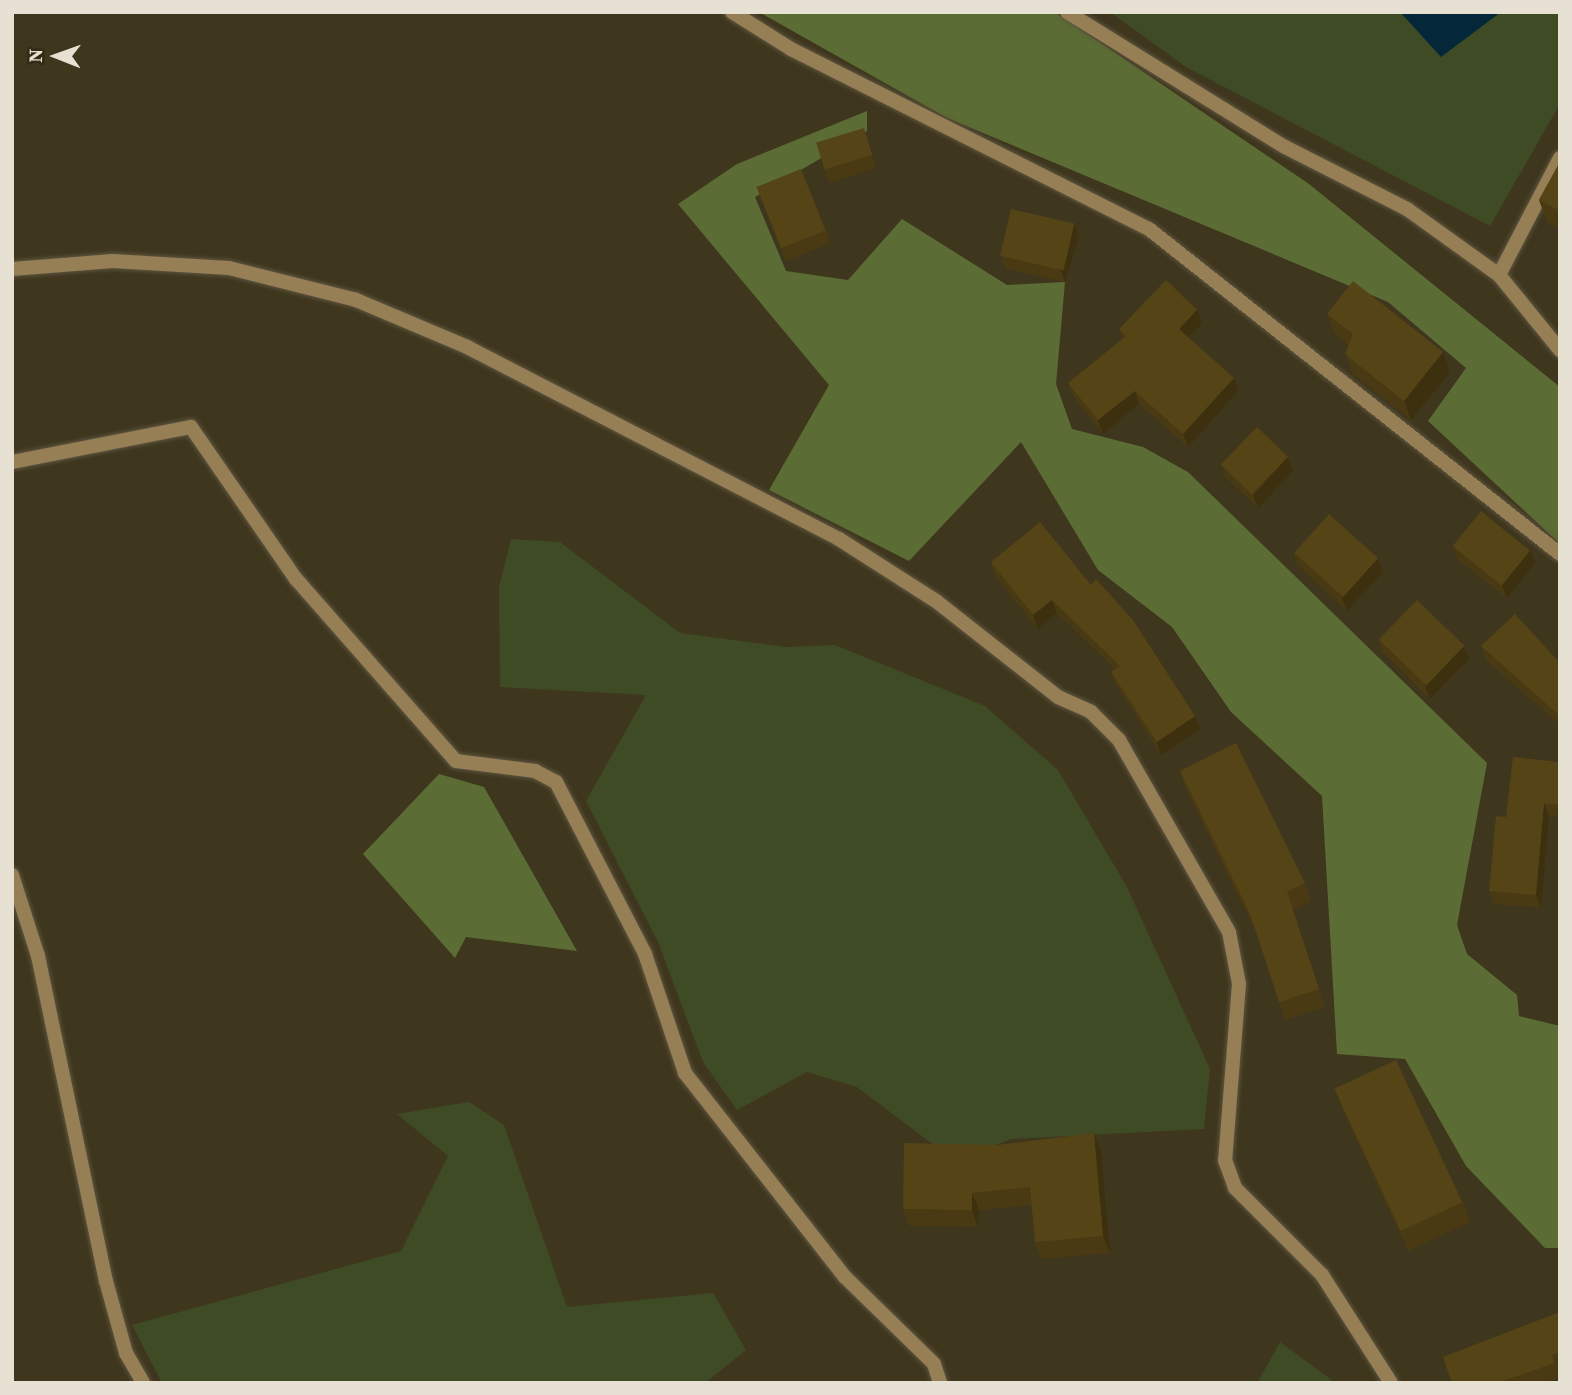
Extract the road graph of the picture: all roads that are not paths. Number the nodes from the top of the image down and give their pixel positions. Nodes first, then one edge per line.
1 (732, 12) edge
2 (1067, 12) edge
3 (1560, 158) edge
4 (12, 269) edge
5 (1499, 275) junction
6 (1560, 350) edge
7 (12, 462) edge
8 (1560, 554) edge
9 (12, 875) edge
10 (143, 1383) edge
11 (940, 1383) edge
12 (1391, 1383) edge

1 - 8 street
2 - 5 street
3 - 5 street
4 - 12 street
5 - 6 street
7 - 11 street
9 - 10 street

